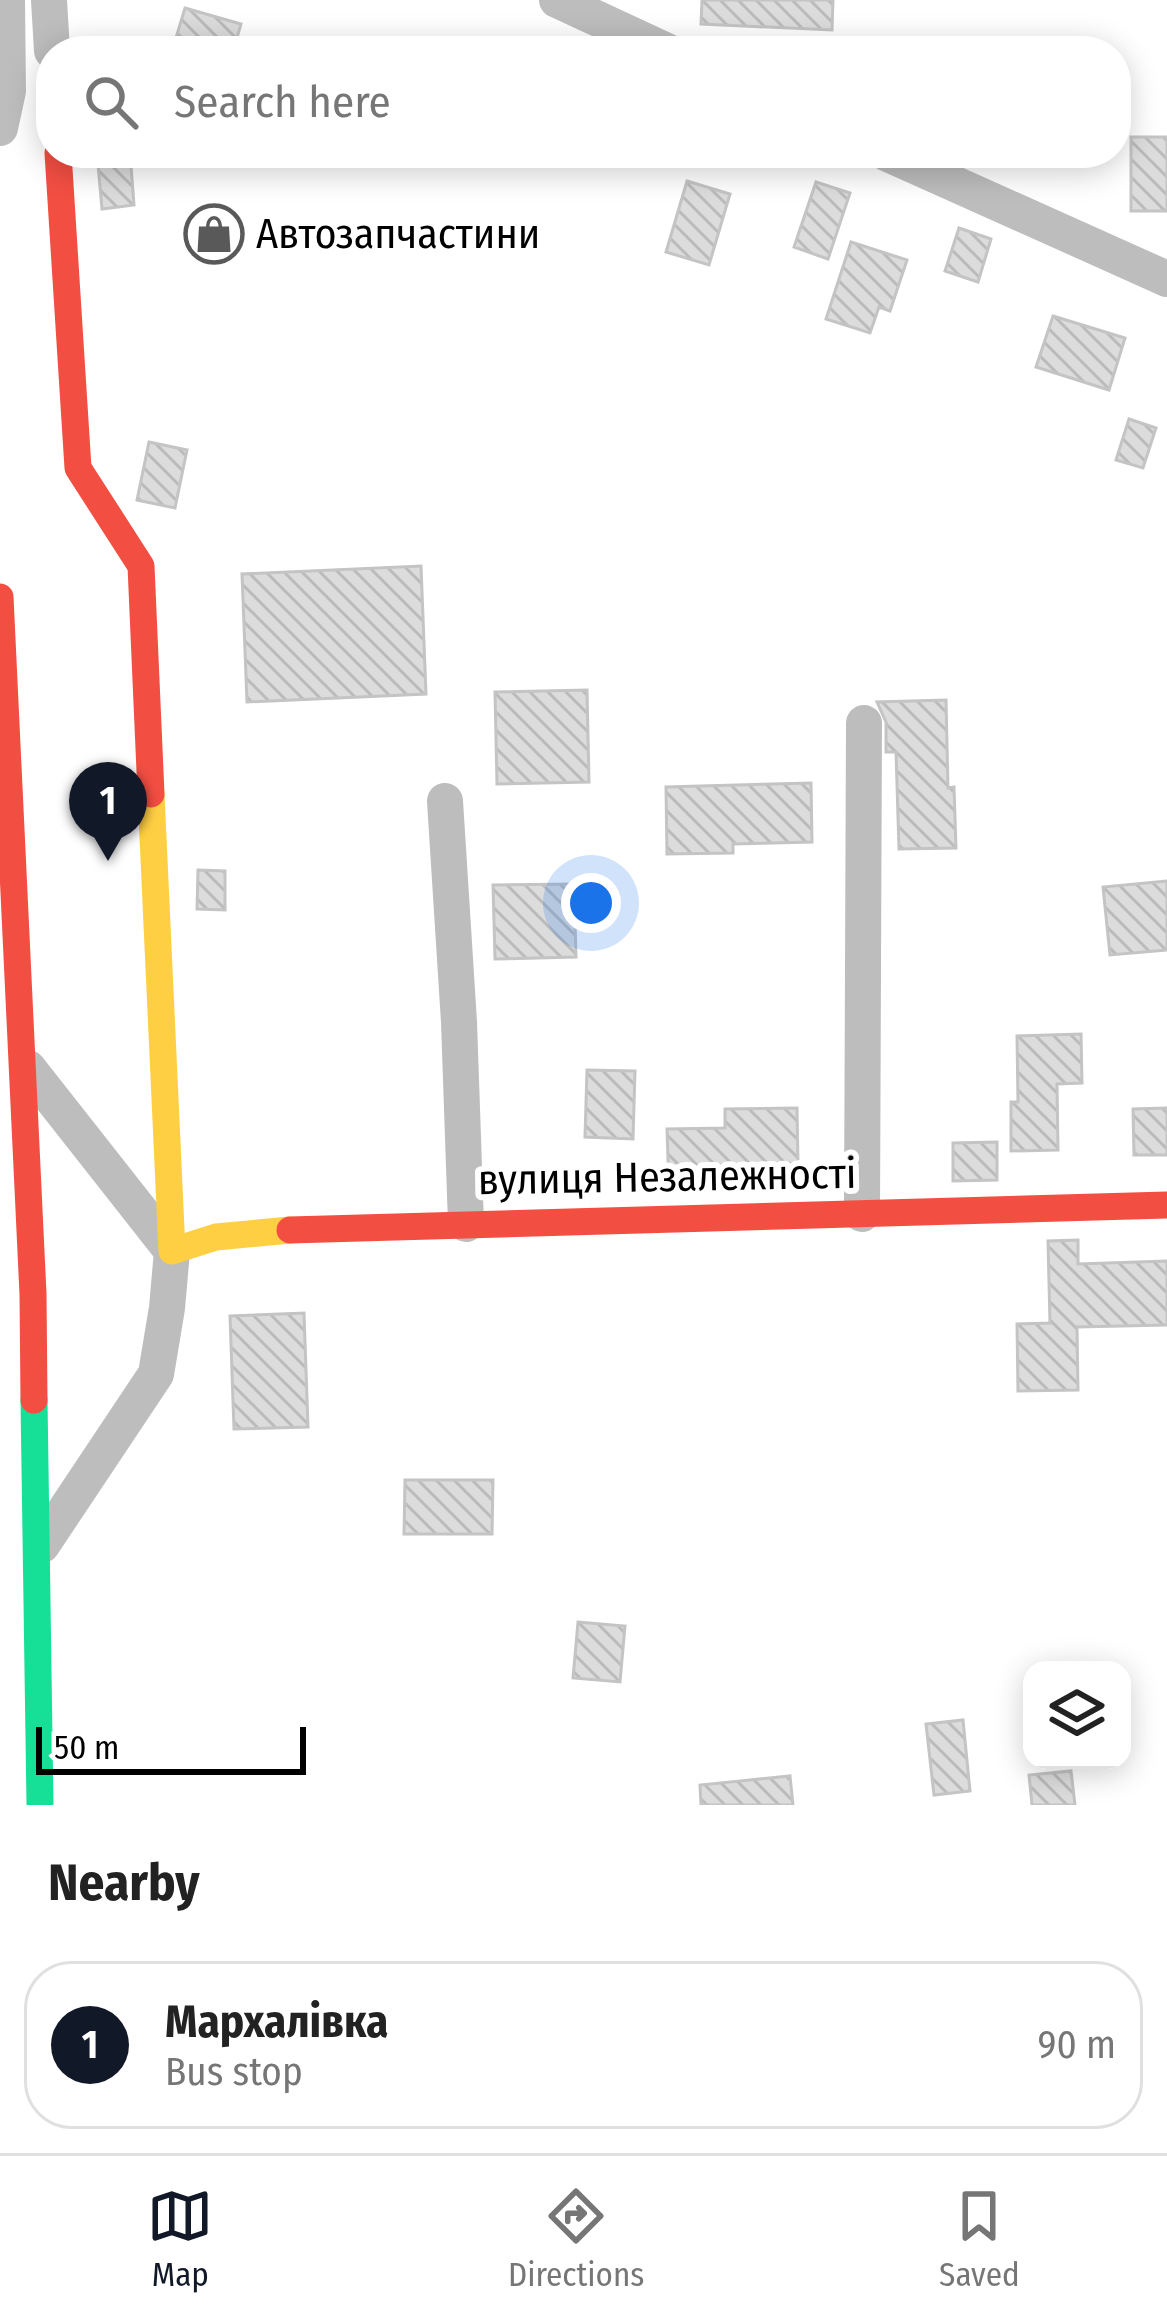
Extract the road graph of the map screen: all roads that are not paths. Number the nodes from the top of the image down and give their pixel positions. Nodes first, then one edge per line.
1 (7, 0) edge
2 (49, 0) edge
3 (557, 0) edge
4 (51, 36) edge
5 (635, 36) edge
6 (0, 128) edge
7 (59, 168) edge
8 (919, 168) edge
9 (1167, 279) edge
10 (0, 597) edge
11 (864, 723) dead end
12 (446, 800) dead end
13 (20, 1059) junction
14 (1167, 1205) edge
15 (862, 1214) junction
16 (466, 1223) junction
17 (172, 1251) junction
18 (37, 1553) junction
19 (39, 1732) junction
20 (40, 1805) edge
21 (60, 1805) edge

1 - 6 street
2 - 4 street
3 - 5 street
7 - 17 main road
8 - 9 street
10 - 13 main road
11 - 15 street
12 - 16 street
13 - 17 street
13 - 18 main road
14 - 15 main road, вулиця Незалежності
15 - 16 main road, вулиця Незалежності
16 - 17 main road, вулиця Незалежності
17 - 18 street
18 - 19 main road
19 - 20 main road
19 - 21 street

